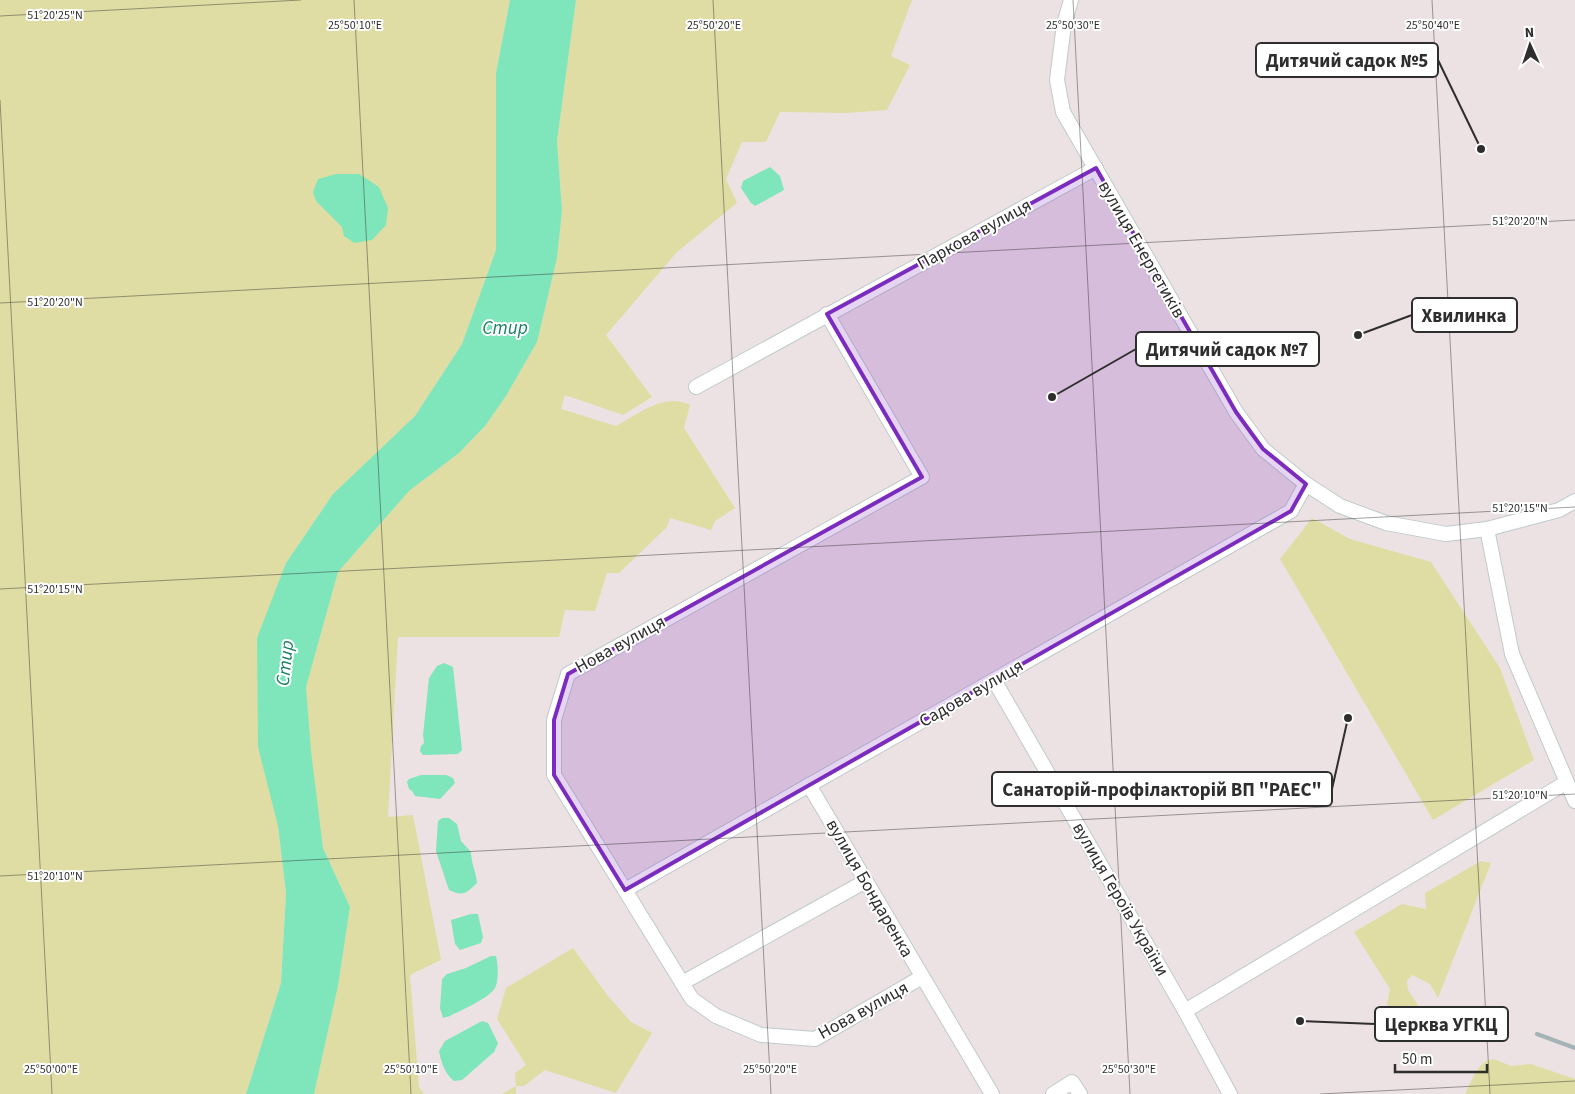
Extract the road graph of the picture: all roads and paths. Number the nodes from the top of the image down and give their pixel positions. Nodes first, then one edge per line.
1 (1071, 0) edge
2 (1096, 168) junction
3 (828, 314) junction
4 (696, 387) dead end
5 (1306, 484) junction
6 (1575, 501) edge
7 (1487, 529) junction
8 (994, 680) junction
9 (1567, 782) junction
10 (810, 785) junction
11 (1575, 802) edge
12 (866, 881) junction
13 (624, 890) junction
14 (922, 977) junction
15 (682, 983) junction
16 (1186, 1011) junction
17 (992, 1094) edge
18 (1052, 1094) edge
19 (1080, 1094) edge
20 (1230, 1094) edge

1 - 2 street
2 - 3 street, Паркова вулиця
2 - 5 street, вулиця Енергетиків
3 - 4 street, Паркова вулиця
3 - 13 street, Нова вулиця
5 - 7 street, вулиця Енергетиків
5 - 8 street, Садова вулиця
6 - 7 street, вулиця Енергетиків
7 - 9 street
8 - 10 street, Садова вулиця
8 - 16 street, вулиця Героїв України
9 - 11 street
9 - 16 street
10 - 12 street, вулиця Бондаренка
10 - 13 street, Садова вулиця
12 - 14 street, вулиця Бондаренка
12 - 15 street
13 - 15 street, Нова вулиця
14 - 15 street, Нова вулиця
14 - 17 street, вулиця Бондаренка
16 - 20 street, вулиця Героїв України
18 - 19 street

